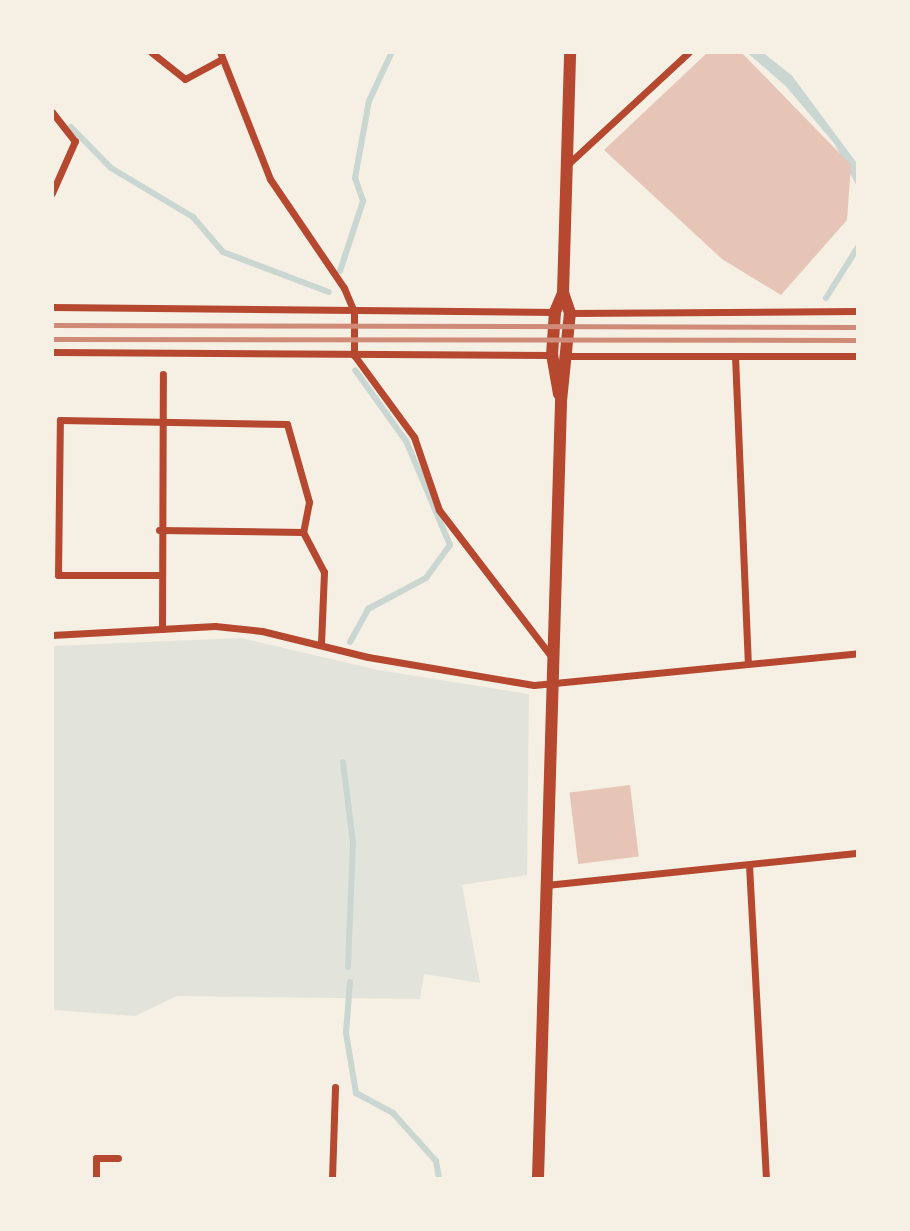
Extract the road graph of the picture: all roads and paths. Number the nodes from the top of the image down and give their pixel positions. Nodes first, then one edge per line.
1 (150, 52) edge
2 (570, 52) edge
3 (689, 52) edge
4 (221, 56) edge
5 (52, 112) edge
6 (567, 165) junction
7 (52, 193) edge
8 (563, 293) junction
9 (52, 307) edge
10 (354, 311) junction
11 (555, 312) junction
12 (858, 312) edge
13 (570, 313) junction
14 (52, 352) edge
15 (354, 355) junction
16 (552, 355) junction
17 (569, 356) junction
18 (735, 356) junction
19 (858, 356) edge
20 (163, 374) dead end
21 (561, 401) junction
22 (163, 422) junction
23 (159, 530) junction
24 (303, 532) junction
25 (161, 575) junction
26 (162, 629) junction
27 (52, 635) edge
28 (321, 644) junction
29 (858, 653) edge
30 (552, 658) junction
31 (748, 661) junction
32 (552, 684) junction
33 (858, 853) edge
34 (749, 865) junction
35 (546, 885) junction
36 (335, 1087) dead end
37 (118, 1157) dead end
38 (96, 1178) edge
39 (332, 1178) edge
40 (538, 1178) edge
41 (766, 1178) edge

1 - 4 street
2 - 6 street
3 - 6 street
4 - 10 street
5 - 7 street
6 - 8 street
8 - 11 street
8 - 13 street
9 - 10 street
10 - 11 street
10 - 15 street
11 - 16 street
12 - 13 street
13 - 17 street
14 - 15 street
15 - 16 street
15 - 30 street
16 - 21 street
17 - 18 street
17 - 21 street
18 - 19 street
18 - 31 street
20 - 22 street
21 - 30 street
22 - 23 street
22 - 24 street
22 - 25 street
23 - 24 street
23 - 25 street
24 - 28 street
25 - 26 street
26 - 27 street
26 - 28 street
28 - 32 street
29 - 31 street
30 - 32 street
31 - 32 street
32 - 35 street
33 - 34 street
34 - 35 street
34 - 41 street
35 - 40 street
36 - 39 street
37 - 38 street

